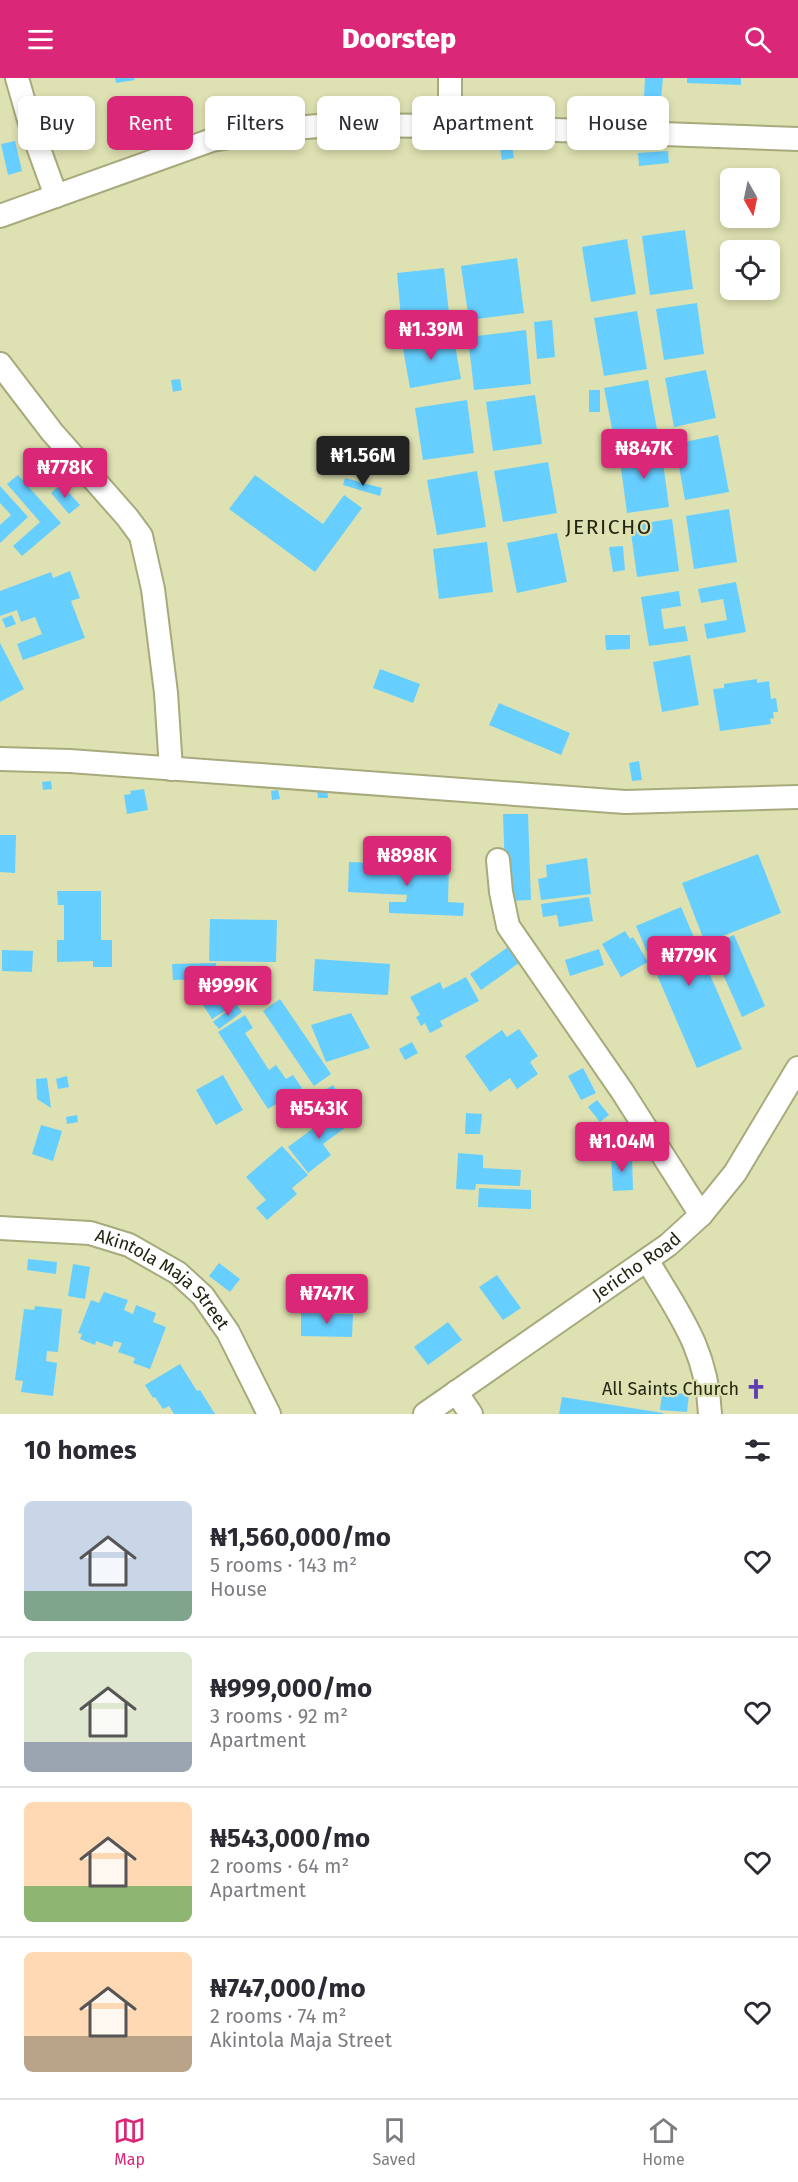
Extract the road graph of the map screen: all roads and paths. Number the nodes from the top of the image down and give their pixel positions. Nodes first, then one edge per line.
1 (17, 78) edge
2 (450, 78) edge
3 (450, 96) edge
4 (412, 126) edge
5 (555, 130) edge
6 (798, 139) edge
7 (56, 196) junction
8 (0, 216) edge
9 (0, 364) edge
10 (0, 759) edge
11 (171, 769) junction
12 (798, 797) edge
13 (498, 861) dead end
14 (798, 1068) edge
15 (701, 1215) junction
16 (0, 1228) edge
17 (647, 1260) junction
18 (456, 1392) junction
19 (269, 1414) edge
20 (425, 1414) edge
21 (471, 1414) edge
22 (710, 1414) edge

1 - 7 street
2 - 3 street
4 - 7 street
5 - 6 street
7 - 8 street
9 - 11 street
10 - 11 street
11 - 12 street
13 - 15 street
14 - 15 street, Jericho Road
15 - 17 street, Jericho Road
16 - 19 street, Akintola Maja Street
17 - 18 street, Jericho Road
17 - 22 street
18 - 20 street, Jericho Road
18 - 21 street

